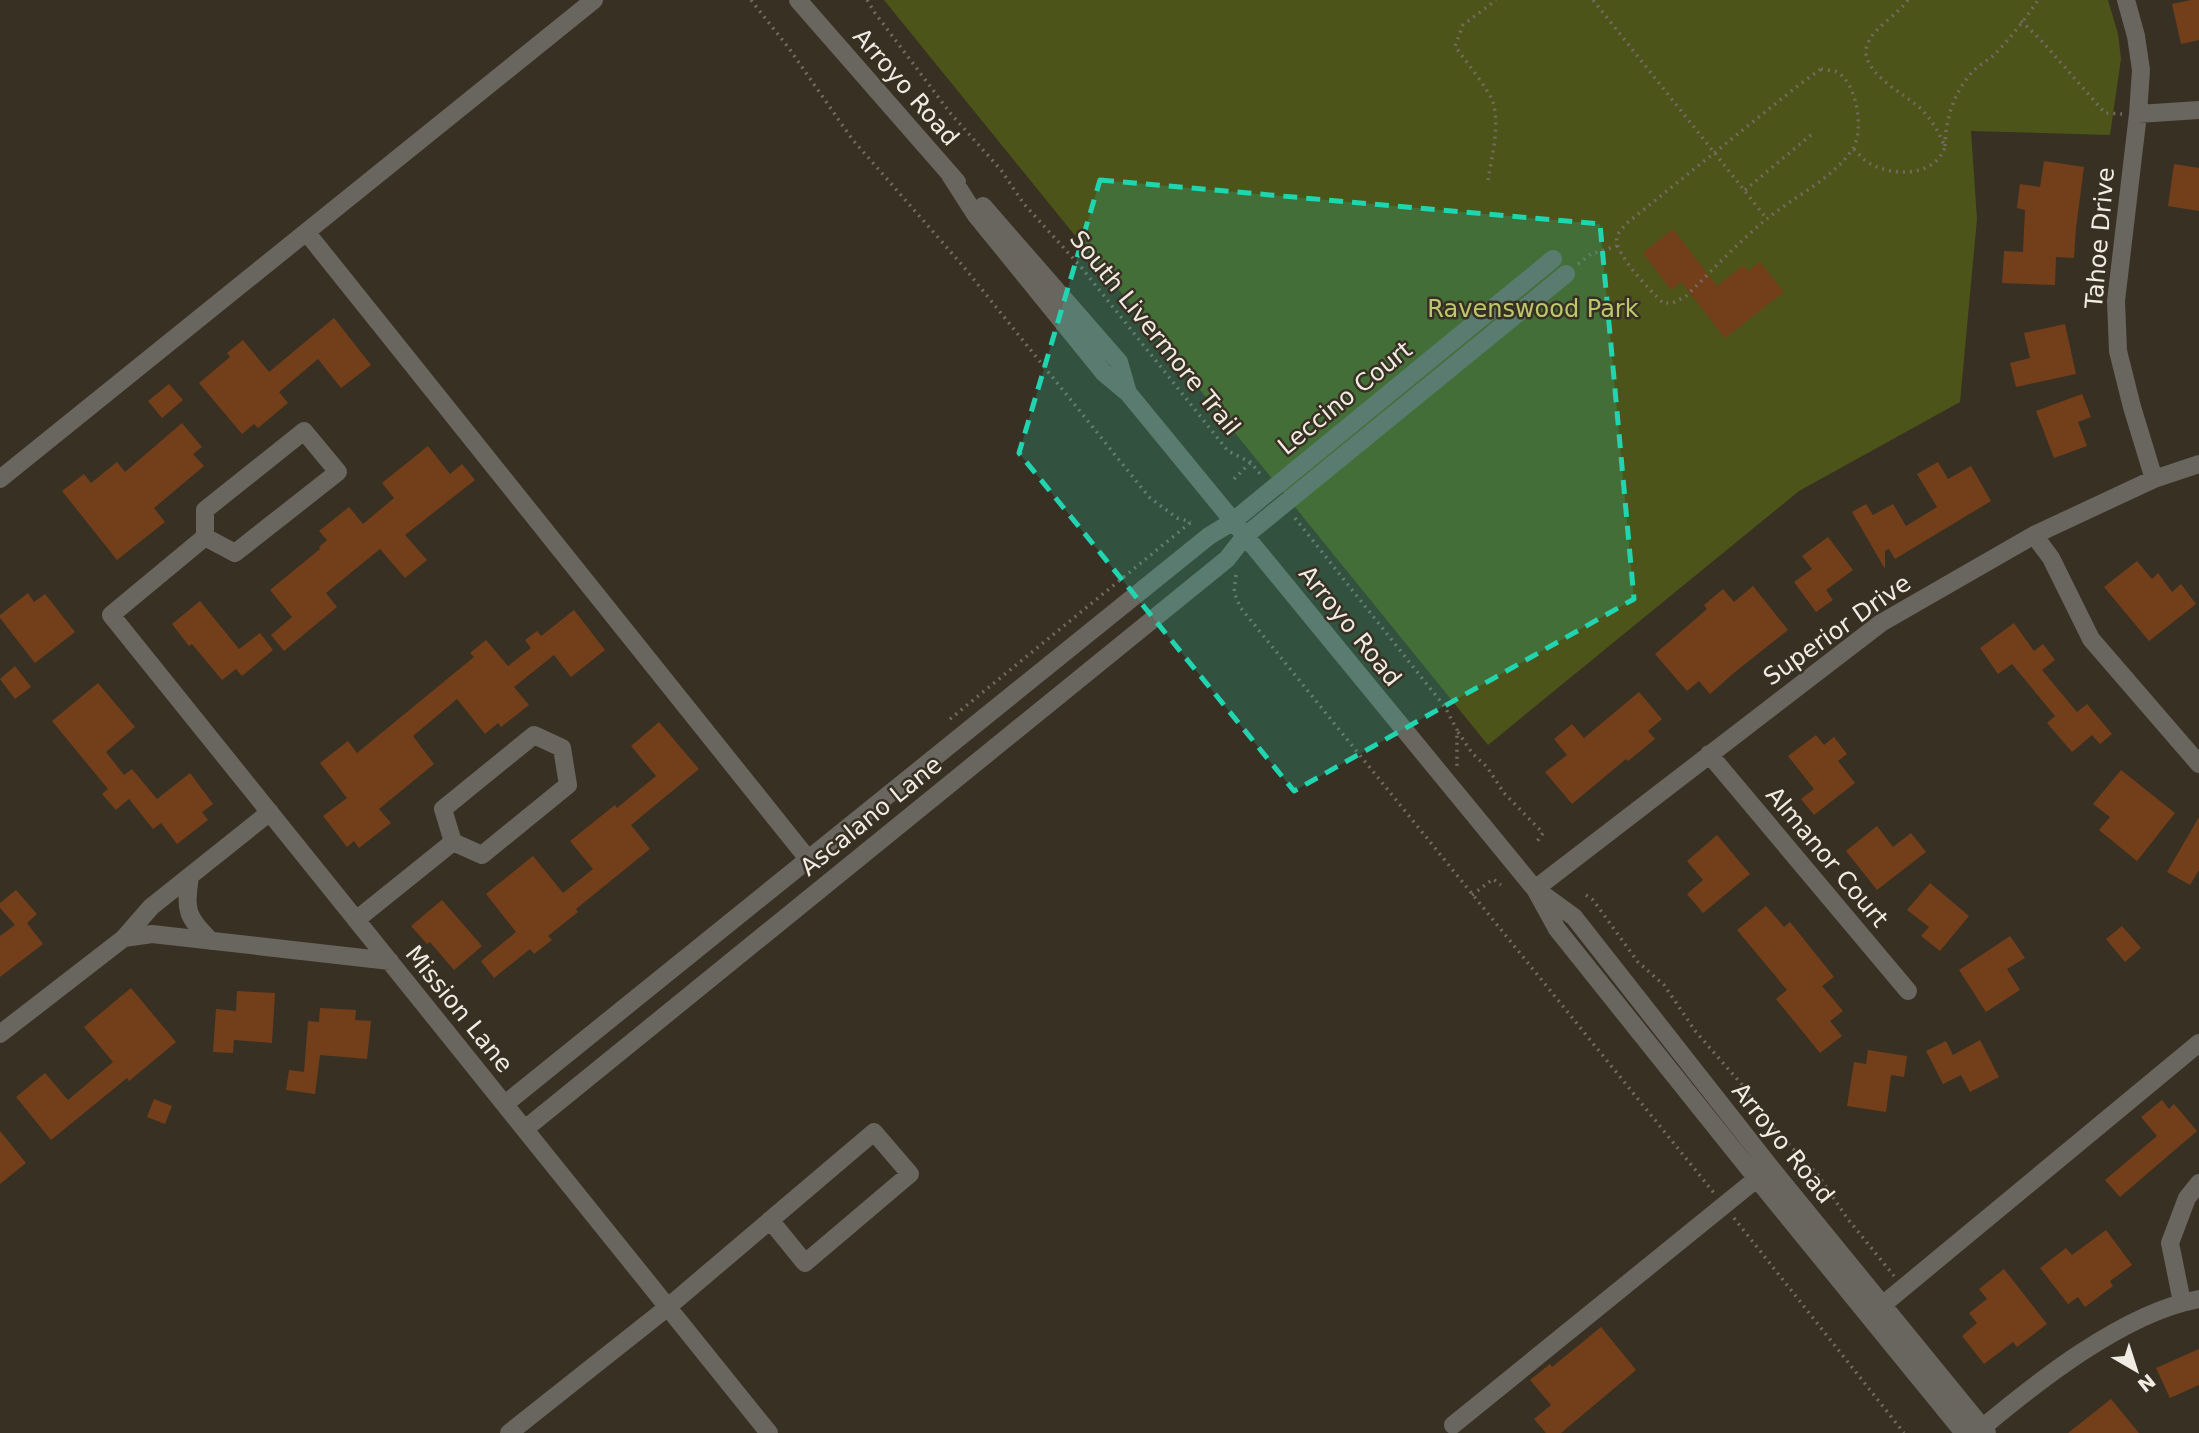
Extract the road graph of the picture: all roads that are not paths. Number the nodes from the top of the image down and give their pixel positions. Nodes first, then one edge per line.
1 (594, 0) edge
2 (799, 0) edge
3 (2126, 0) edge
4 (2199, 110) edge
5 (2138, 114) junction
6 (307, 233) junction
7 (1553, 259) dead end
8 (1566, 274) road end
9 (2199, 464) edge
10 (0, 479) edge
11 (2154, 479) junction
12 (1233, 522) junction
13 (2034, 535) junction
14 (1245, 536) junction
15 (205, 537) junction
16 (1709, 754) junction
17 (2199, 764) edge
18 (270, 812) junction
19 (453, 842) junction
20 (808, 859) junction
21 (190, 876) junction
22 (1535, 889) junction
23 (356, 920) junction
24 (124, 938) junction
25 (211, 941) junction
26 (390, 961) junction
27 (1908, 991) dead end
28 (0, 1034) edge
29 (2199, 1043) edge
30 (505, 1104) junction
31 (525, 1129) junction
32 (1764, 1174) junction
33 (2199, 1183) edge
34 (770, 1220) junction
35 (2191, 1301) edge
36 (668, 1307) junction
37 (1876, 1311) junction
38 (1453, 1425) dead end
39 (1982, 1431) edge
40 (509, 1433) edge
41 (769, 1433) edge
42 (1964, 1433) edge

1 - 6 street
2 - 12 street, Arroyo Road
3 - 5 street, Tahoe Drive
4 - 5 street
5 - 11 street, Tahoe Drive
6 - 10 street
6 - 20 street
7 - 12 street, Leccino Court
8 - 14 street, Leccino Court
9 - 11 street, Superior Drive
11 - 13 street, Superior Drive
12 - 14 street, Arroyo Road
12 - 20 street, Ascalano Lane
13 - 16 street, Superior Drive
13 - 17 street
14 - 22 street, Arroyo Road
14 - 31 street, Ascalano Lane
15 - 15 street
15 - 18 street, Mission Lane
16 - 22 street, Superior Drive
16 - 27 street, Almanor Court
18 - 21 street
18 - 23 street, Mission Lane
19 - 19 street
19 - 23 street
20 - 30 street, Ascalano Lane
21 - 24 street
21 - 25 street
22 - 32 street, Arroyo Road
23 - 26 street, Mission Lane
24 - 25 street
24 - 28 street
25 - 26 street
26 - 30 street, Mission Lane
29 - 37 street
30 - 31 street, Mission Lane
31 - 36 street, Mission Lane
32 - 37 street, Arroyo Road
32 - 38 street
33 - 35 street
34 - 34 street
34 - 36 street
35 - 39 street
36 - 40 street
36 - 41 street, Mission Lane
37 - 39 street, Arroyo Road
37 - 42 street, Arroyo Road

